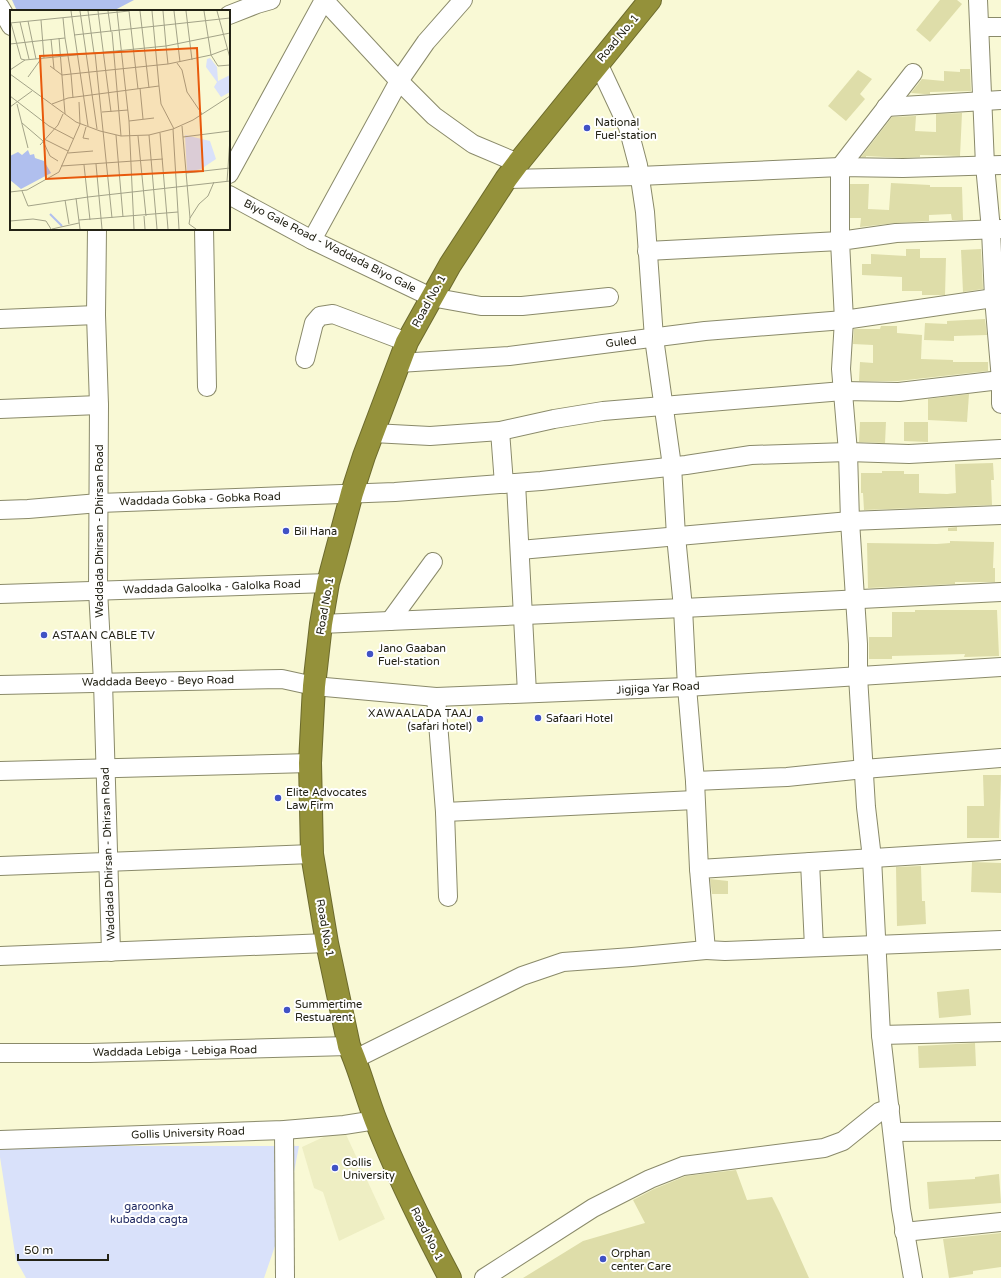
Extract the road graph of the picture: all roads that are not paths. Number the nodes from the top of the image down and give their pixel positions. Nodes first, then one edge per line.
1 (271, 0) edge
2 (324, 0) edge
3 (463, 0) edge
4 (650, 0) edge
5 (976, 1) edge
6 (0, 7) edge
7 (230, 15) edge
8 (10, 24) edge
9 (1001, 27) edge
10 (981, 28) junction
11 (598, 63) junction
12 (913, 73) dead end
13 (399, 81) junction
14 (1001, 100) edge
15 (982, 101) junction
16 (886, 107) junction
17 (993, 165) edge
18 (840, 167) junction
19 (512, 171) junction
20 (230, 172) edge
21 (639, 176) junction
22 (230, 196) edge
23 (97, 230) edge
24 (204, 230) edge
25 (996, 230) edge
26 (312, 240) junction
27 (840, 241) junction
28 (648, 251) junction
29 (430, 297) junction
30 (609, 297) dead end
31 (997, 297) edge
32 (96, 315) junction
33 (0, 320) edge
34 (844, 320) junction
35 (654, 338) junction
36 (407, 342) junction
37 (305, 359) dead end
38 (399, 363) junction
39 (1001, 380) edge
40 (207, 387) dead end
41 (843, 391) junction
42 (1001, 404) edge
43 (99, 405) junction
44 (663, 405) junction
45 (0, 409) edge
46 (500, 431) junction
47 (373, 433) junction
48 (1001, 449) edge
49 (848, 452) junction
50 (672, 466) junction
51 (510, 484) junction
52 (352, 493) junction
53 (99, 503) junction
54 (0, 510) edge
55 (1001, 514) edge
56 (850, 522) junction
57 (676, 536) junction
58 (520, 550) junction
59 (433, 562) dead end
60 (328, 584) junction
61 (98, 590) junction
62 (1001, 592) edge
63 (0, 594) edge
64 (855, 600) junction
65 (683, 608) junction
66 (523, 615) junction
67 (390, 621) junction
68 (321, 624) junction
69 (1001, 667) edge
70 (858, 676) junction
71 (103, 682) junction
72 (0, 685) edge
73 (314, 686) junction
74 (687, 687) junction
75 (527, 694) junction
76 (436, 697) junction
77 (1001, 758) edge
78 (310, 763) junction
79 (105, 769) junction
80 (864, 769) junction
81 (0, 771) edge
82 (696, 781) junction
83 (695, 800) junction
84 (445, 812) junction
85 (1001, 850) edge
86 (312, 854) junction
87 (872, 858) junction
88 (108, 862) junction
89 (810, 862) junction
90 (0, 866) edge
91 (699, 869) junction
92 (448, 897) dead end
93 (1001, 940) edge
94 (327, 942) junction
95 (876, 946) junction
96 (814, 947) junction
97 (706, 950) junction
98 (111, 952) junction
99 (0, 956) edge
100 (1001, 1032) edge
101 (881, 1035) junction
102 (352, 1052) junction
103 (0, 1053) edge
104 (890, 1108) junction
105 (376, 1120) junction
106 (284, 1130) junction
107 (1001, 1131) edge
108 (893, 1132) junction
109 (0, 1140) edge
110 (1001, 1222) edge
111 (904, 1232) junction
112 (285, 1278) edge
113 (450, 1278) edge
114 (484, 1278) edge
115 (913, 1278) edge

1 - 7 street
2 - 13 street
2 - 20 street
3 - 13 street
4 - 11 highway, Road No. 1
5 - 10 street
6 - 8 street
9 - 10 street
10 - 15 street
11 - 19 highway, Road No. 1
11 - 21 street
12 - 16 street
13 - 19 street
13 - 26 street
14 - 15 street
15 - 16 street
15 - 17 street
16 - 18 street
17 - 18 street
17 - 25 street
18 - 21 street
18 - 27 street
19 - 21 street
19 - 29 highway, Road No. 1
21 - 28 street
22 - 26 street, Biyo Gale Road - Waddada Biyo Gale
23 - 32 street, Waddada Dhirsan - Dhirsan Road
24 - 40 street
25 - 27 street
25 - 31 street
26 - 29 street, Biyo Gale Road - Waddada Biyo Gale
27 - 28 street
27 - 34 street
28 - 35 street
29 - 30 street, Biyo Gale Road - Waddada Biyo Gale
29 - 36 highway, Road No. 1
31 - 34 street, Guled
31 - 39 street
32 - 33 street
32 - 43 street, Waddada Dhirsan - Dhirsan Road
34 - 35 street, Guled
34 - 41 street
35 - 38 street, Guled
35 - 44 street
36 - 37 street
36 - 38 highway, Road No. 1
38 - 47 highway, Road No. 1
39 - 41 street
39 - 42 street
41 - 44 street
41 - 49 street
43 - 45 street
43 - 53 street, Waddada Dhirsan - Dhirsan Road
44 - 46 street
44 - 50 street
46 - 47 street
46 - 51 street
47 - 52 highway, Road No. 1
48 - 49 street, Waddada Gobka - Gobka Road
49 - 50 street, Waddada Gobka - Gobka Road
49 - 56 street
50 - 51 street, Waddada Gobka - Gobka Road
50 - 57 street
51 - 52 street, Waddada Gobka - Gobka Road
51 - 58 street
52 - 53 street, Waddada Gobka - Gobka Road
52 - 60 highway, Road No. 1
53 - 54 street, Waddada Gobka - Gobka Road
53 - 61 street, Waddada Dhirsan - Dhirsan Road
55 - 56 street
56 - 57 street
56 - 64 street
57 - 58 street
57 - 65 street
58 - 66 street
59 - 67 street
60 - 61 street, Waddada Galoolka - Galolka Road
60 - 68 highway, Road No. 1
61 - 63 street, Waddada Galoolka - Galolka Road
61 - 71 street, Waddada Dhirsan - Dhirsan Road
62 - 64 street
64 - 65 street
64 - 70 street
65 - 66 street
65 - 74 street
66 - 67 street
66 - 75 street
67 - 68 street
68 - 73 highway, Road No. 1
69 - 70 street, Jigjiga Yar Road
70 - 74 street, Jigjiga Yar Road
70 - 80 street
71 - 72 street, Waddada Beeyo - Beyo Road
71 - 73 street, Waddada Beeyo - Beyo Road
71 - 79 street, Waddada Dhirsan - Dhirsan Road
73 - 76 street, Jigjiga Yar Road
73 - 78 highway, Road No. 1
74 - 75 street, Jigjiga Yar Road
74 - 82 street
75 - 76 street, Jigjiga Yar Road
76 - 84 street
77 - 80 street
78 - 79 street
78 - 86 highway, Road No. 1
79 - 81 street
79 - 88 street, Waddada Dhirsan - Dhirsan Road
80 - 82 street
80 - 87 street
82 - 83 street
83 - 84 street
83 - 91 street
84 - 92 street
85 - 87 street
86 - 88 street
86 - 94 highway, Road No. 1
87 - 89 street
87 - 95 street
88 - 90 street
88 - 98 street, Waddada Dhirsan - Dhirsan Road
89 - 91 street
89 - 96 street
91 - 97 street
93 - 95 street
94 - 98 street
94 - 102 highway, Road No. 1
95 - 96 street
95 - 101 street
96 - 97 street
97 - 102 street
98 - 99 street
100 - 101 street
101 - 104 street
102 - 103 street, Waddada Lebiga - Lebiga Road
102 - 105 highway, Road No. 1
104 - 108 street
104 - 114 street
105 - 106 street, Gollis University Road
105 - 113 highway, Road No. 1
106 - 109 street, Gollis University Road
106 - 112 street
107 - 108 street
108 - 111 street
110 - 111 street
111 - 115 street

